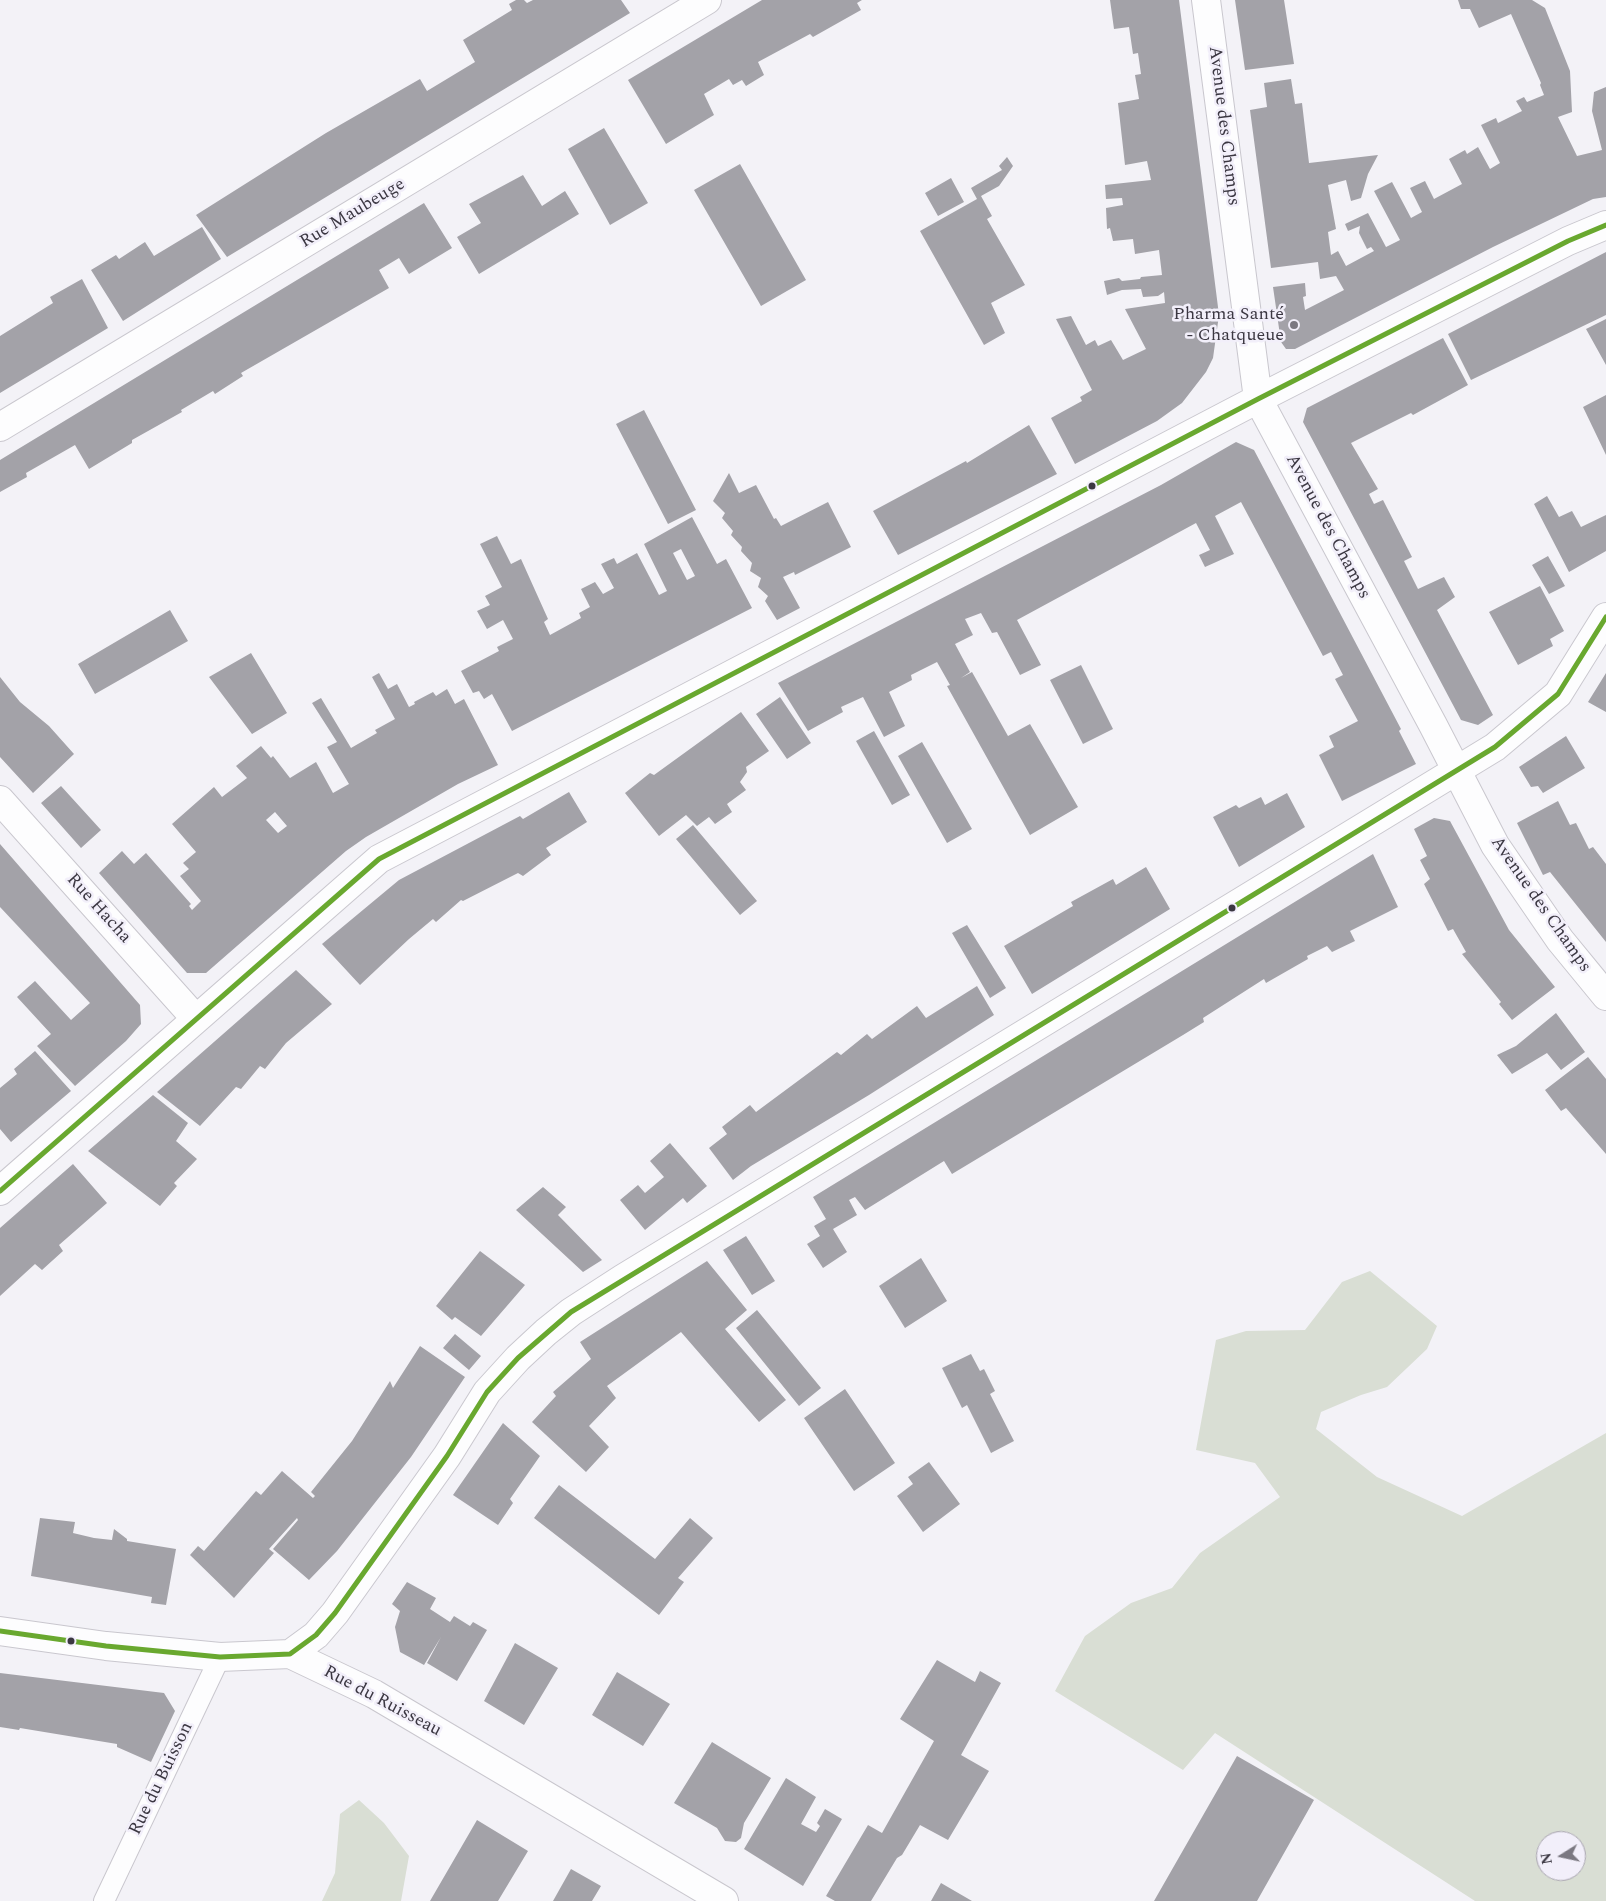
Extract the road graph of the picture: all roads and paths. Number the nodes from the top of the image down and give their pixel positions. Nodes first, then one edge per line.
1 (707, 0) edge
2 (1206, 0) edge
3 (1606, 225) edge
4 (1258, 399) junction
5 (0, 427) edge
6 (1606, 617) edge
7 (1456, 769) junction
8 (0, 800) edge
9 (1606, 996) edge
10 (196, 1019) junction
11 (0, 1191) edge
12 (0, 1631) edge
13 (290, 1654) junction
14 (220, 1657) junction
15 (104, 1901) edge
16 (724, 1901) edge

1 - 5 street, Rue Maubeuge
2 - 4 street, Avenue des Champs
3 - 4 street
4 - 7 street, Avenue des Champs
4 - 10 street
6 - 7 street
7 - 9 street, Avenue des Champs
7 - 13 street
8 - 10 street, Rue Hacha
10 - 11 street
12 - 14 street, Rue du Ruisseau
13 - 14 street, Rue du Ruisseau
13 - 16 street, Rue du Ruisseau
14 - 15 lane, Rue du Buisson

